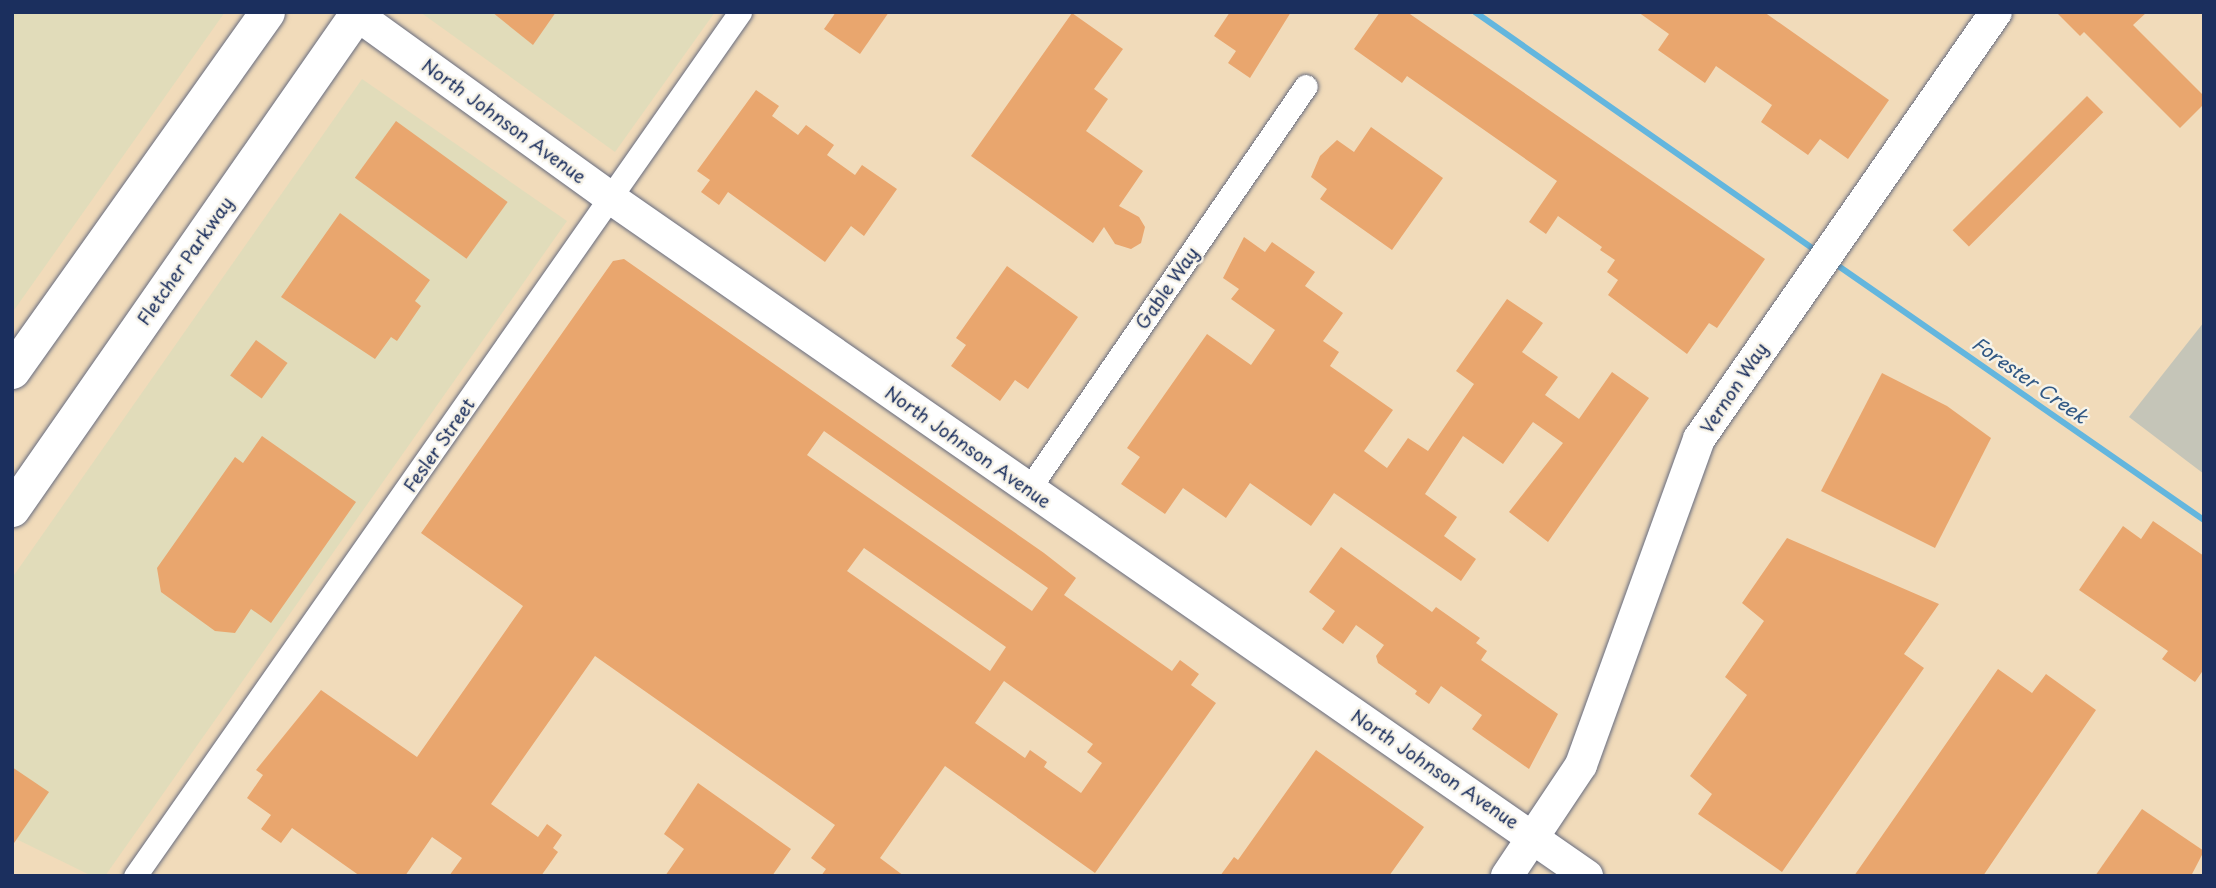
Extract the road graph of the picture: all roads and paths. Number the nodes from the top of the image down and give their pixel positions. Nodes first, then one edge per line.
1 (267, 12) edge
2 (740, 12) edge
3 (1996, 12) edge
4 (356, 13) edge
5 (1306, 86) dead end
6 (612, 199) junction
7 (12, 371) edge
8 (1028, 490) junction
9 (12, 509) edge
10 (1534, 837) junction
11 (135, 876) edge
12 (1507, 876) edge
13 (1587, 876) edge

1 - 7 main road
2 - 6 street, Fesler Street
3 - 10 main road, Vernon Way
4 - 6 main road, North Johnson Avenue
4 - 9 main road, Fletcher Parkway
5 - 8 street, Gable Way
6 - 8 main road, North Johnson Avenue
6 - 11 street, Fesler Street
8 - 10 main road, North Johnson Avenue
10 - 12 main road, Vernon Way
10 - 13 main road, North Johnson Avenue

